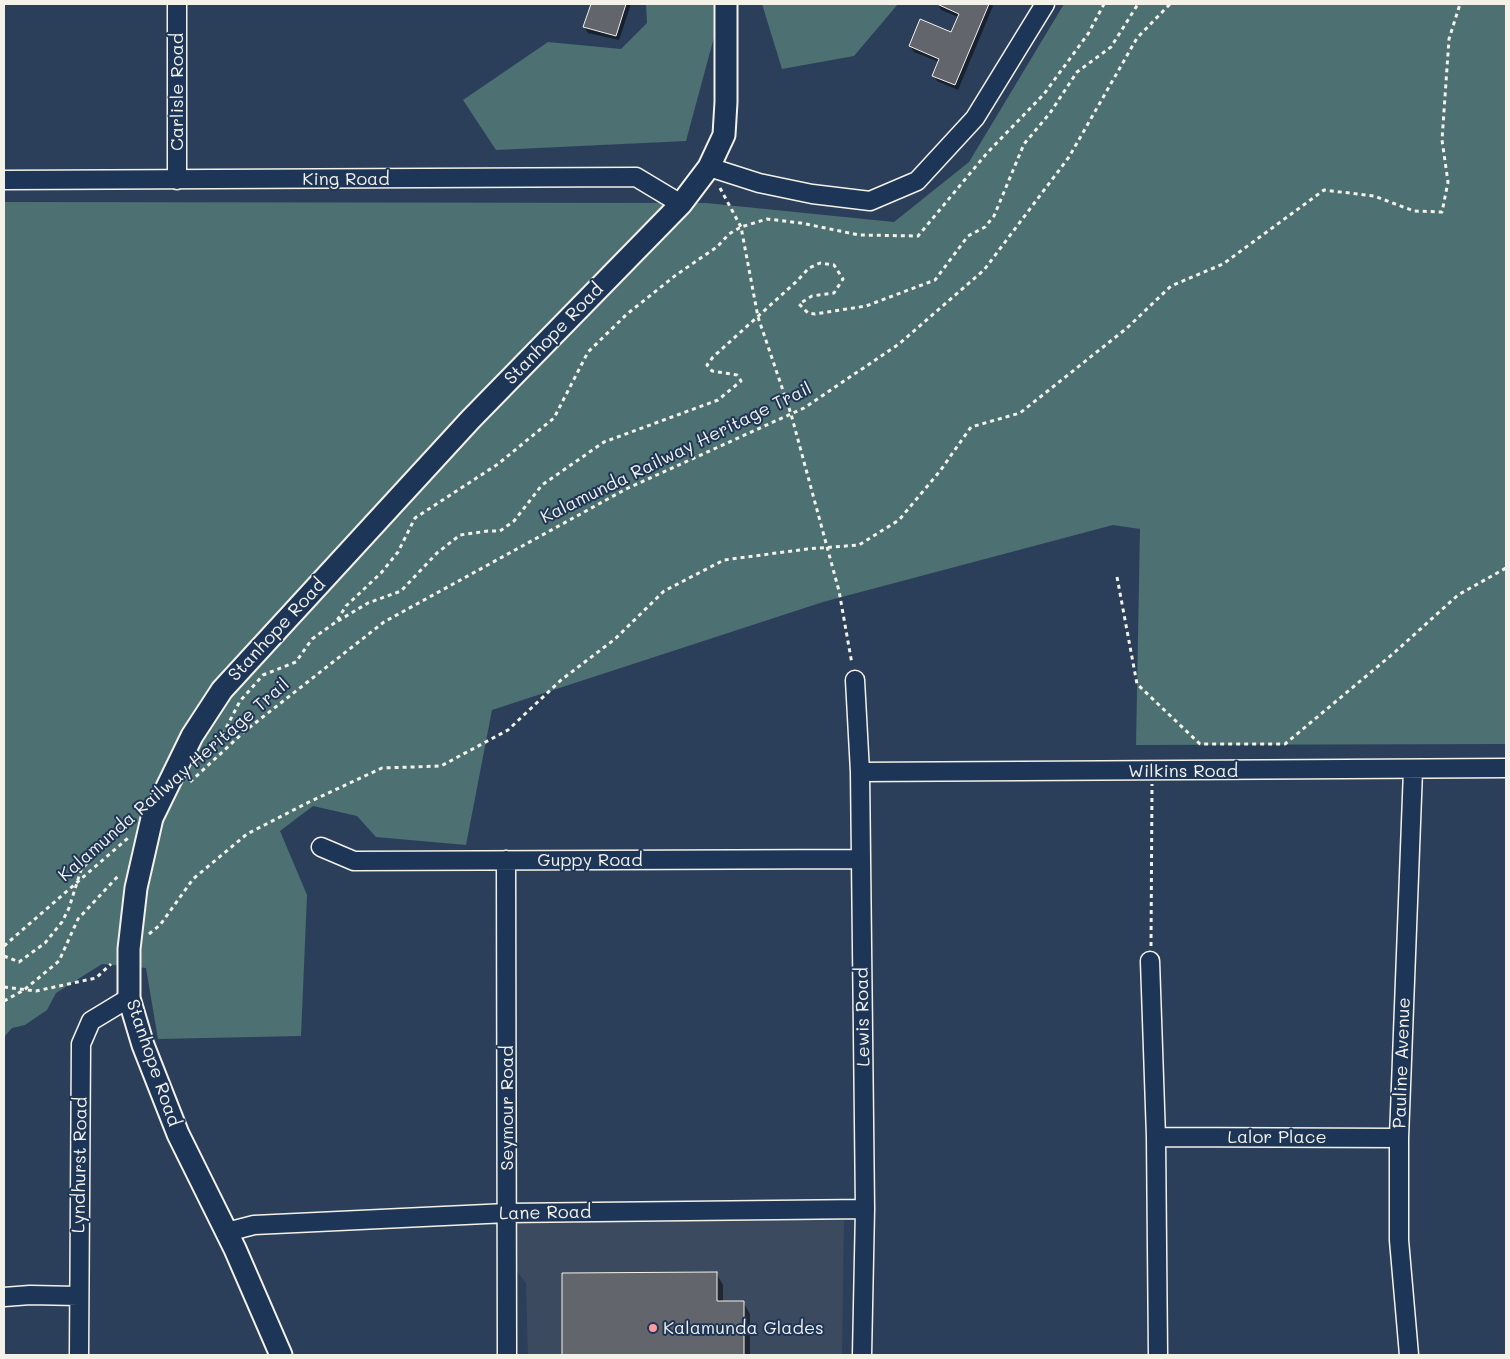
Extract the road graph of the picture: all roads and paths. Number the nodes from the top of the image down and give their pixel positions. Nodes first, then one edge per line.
1 (177, 4) edge
2 (726, 4) edge
3 (1045, 4) edge
4 (1104, 4) edge
5 (1138, 4) edge
6 (1170, 4) edge
7 (1460, 4) edge
8 (709, 167) junction
9 (4, 180) edge
10 (177, 180) junction
11 (681, 204) junction
12 (741, 227) junction
13 (758, 316) junction
14 (791, 414) junction
15 (826, 548) junction
16 (1506, 568) edge
17 (1118, 577) dead end
18 (336, 622) junction
19 (855, 680) joint
20 (196, 766) dead end
21 (1506, 768) edge
22 (1413, 770) junction
23 (1152, 771) junction
24 (860, 772) junction
25 (188, 785) dead end
26 (138, 815) dead end
27 (130, 837) dead end
28 (321, 848) dead end
29 (861, 859) junction
30 (506, 860) junction
31 (121, 873) dead end
32 (78, 880) junction
33 (4, 946) edge
34 (129, 949) junction
35 (4, 956) edge
36 (1150, 961) joint
37 (4, 988) edge
38 (24, 990) junction
39 (129, 998) junction
40 (4, 1001) edge
41 (1156, 1136) junction
42 (1399, 1138) junction
43 (864, 1209) junction
44 (507, 1213) junction
45 (226, 1232) junction
46 (78, 1296) junction
47 (4, 1297) edge
48 (79, 1355) edge
49 (281, 1355) edge
50 (507, 1355) edge
51 (862, 1355) edge
52 (1158, 1355) edge
53 (1409, 1355) edge

1 - 10 street, Carlisle Road
2 - 8 street, Stanhope Road
3 - 8 street
4 - 12 path
5 - 13 path
6 - 14 path, Kalamunda Railway Heritage Trail
7 - 15 path
8 - 11 street, Stanhope Road
8 - 12 path
9 - 10 street, King Road
10 - 11 street, King Road
11 - 34 street, Stanhope Road
12 - 13 path
12 - 18 path
13 - 14 path
13 - 18 path
14 - 15 path
14 - 25 path, Kalamunda Railway Heritage Trail
15 - 19 path
15 - 34 path
16 - 17 path
18 - 20 path
19 - 24 street, Lewis Road
21 - 22 street, Wilkins Road
22 - 23 street, Wilkins Road
22 - 42 street, Pauline Avenue
23 - 24 street, Wilkins Road
23 - 36 path
24 - 29 street, Lewis Road
26 - 32 path
27 - 32 path, Kalamunda Railway Heritage Trail
28 - 30 street, Guppy Road
29 - 30 street, Guppy Road
29 - 43 street, Lewis Road
30 - 44 street, Seymour Road
31 - 38 path
32 - 33 path, Kalamunda Railway Heritage Trail
32 - 35 path
34 - 38 path
34 - 39 street, Stanhope Road
36 - 41 street
37 - 38 path
38 - 40 path
39 - 45 street, Stanhope Road
39 - 46 street, Lyndhurst Road
41 - 42 street, Lalor Place
41 - 52 street
42 - 53 street, Pauline Avenue
43 - 44 street, Lane Road
43 - 51 street, Lewis Road
44 - 45 street, Lane Road
44 - 50 street, Seymour Road
45 - 49 street, Stanhope Road
46 - 47 street
46 - 48 street, Lyndhurst Road

